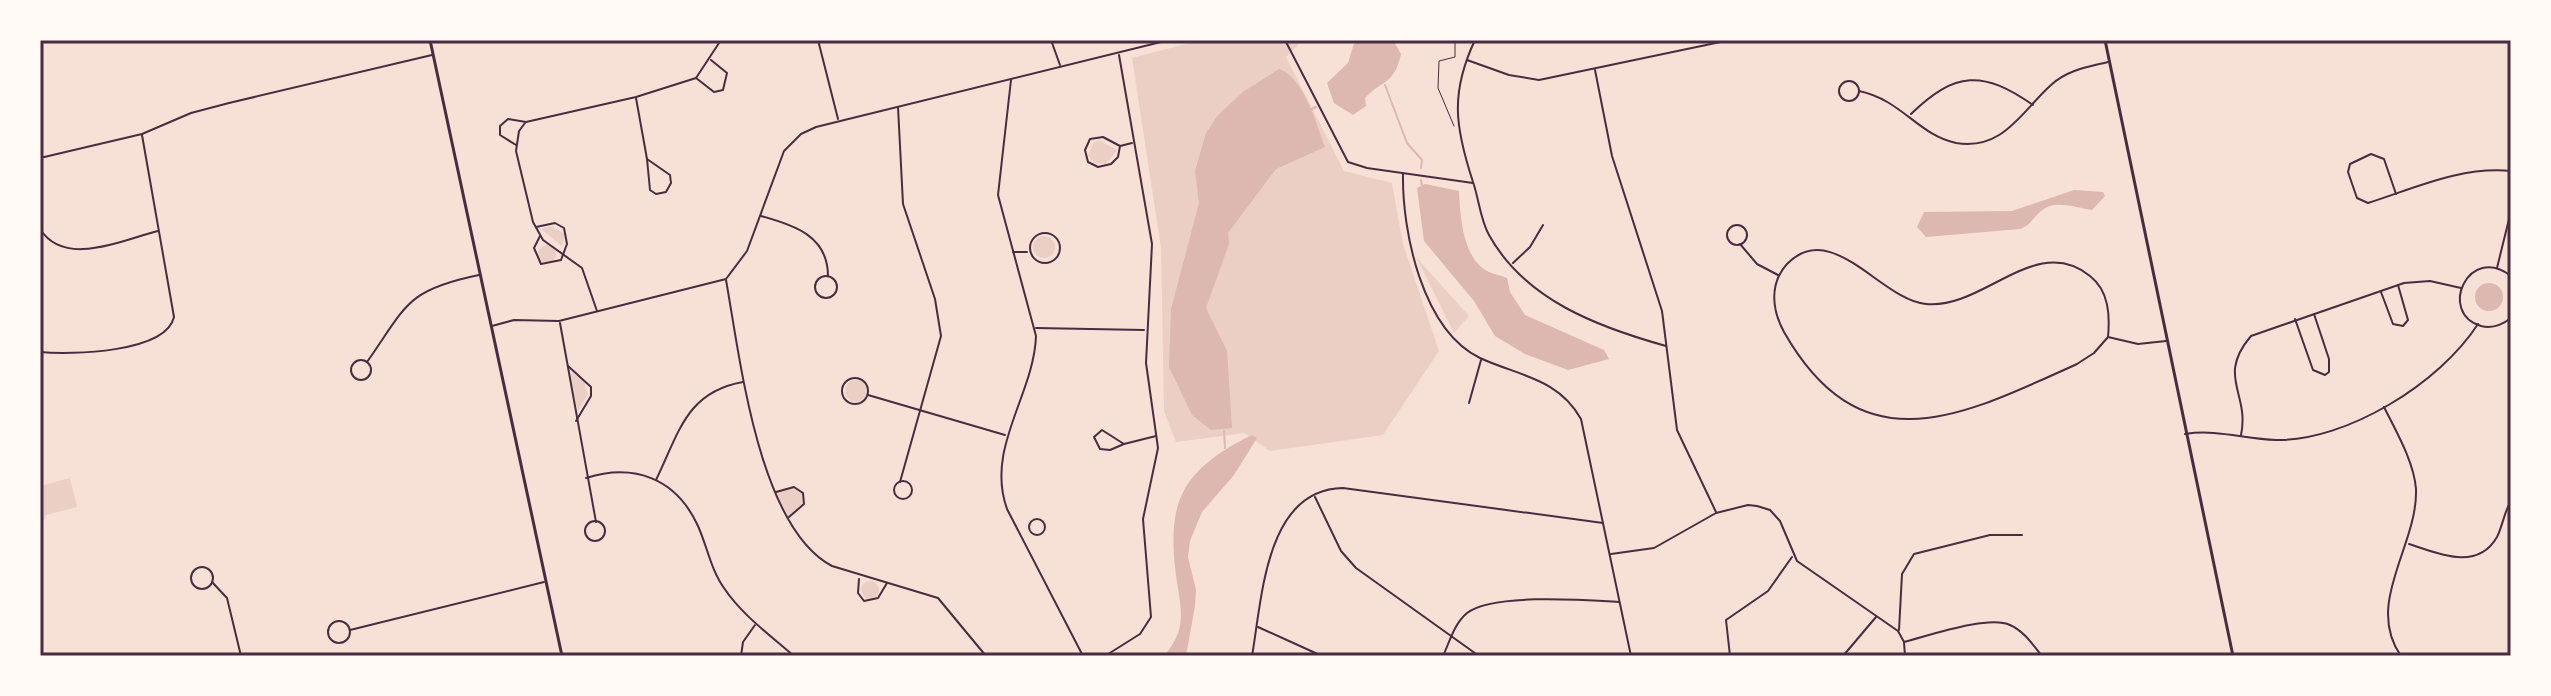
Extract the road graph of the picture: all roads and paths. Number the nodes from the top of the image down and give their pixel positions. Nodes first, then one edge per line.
1 (430, 40) edge
2 (721, 40) edge
3 (818, 40) edge
4 (1051, 40) edge
5 (1169, 40) edge
6 (1285, 40) edge
7 (1455, 40) edge
8 (1475, 40) edge
9 (1730, 40) edge
10 (2105, 40) edge
11 (1119, 52) junction
12 (434, 55) junction
13 (1466, 59) junction
14 (711, 60) junction
15 (2109, 62) junction
16 (1060, 66) junction
17 (1595, 70) junction
18 (696, 78) junction
19 (1011, 78) junction
20 (1859, 91) junction
21 (636, 97) junction
22 (2033, 105) junction
23 (898, 107) junction
24 (1910, 115) junction
25 (838, 120) junction
26 (526, 122) junction
27 (1455, 128) dead end
28 (142, 134) junction
29 (1133, 143) junction
30 (516, 145) junction
31 (1120, 146) junction
32 (40, 158) edge
33 (647, 159) junction
34 (2511, 171) edge
35 (1403, 174) junction
36 (1474, 184) junction
37 (2396, 194) junction
38 (2511, 211) edge
39 (759, 216) junction
40 (1543, 225) dead end
41 (536, 227) junction
42 (40, 229) edge
43 (159, 231) junction
44 (540, 235) junction
45 (1740, 244) junction
46 (1012, 252) junction
47 (1028, 252) junction
48 (565, 254) junction
49 (1512, 264) junction
50 (2497, 268) junction
51 (481, 275) junction
52 (828, 276) junction
53 (1779, 276) junction
54 (2511, 276) edge
55 (726, 279) junction
56 (2398, 285) junction
57 (2461, 288) junction
58 (2380, 291) junction
59 (597, 312) junction
60 (2314, 313) junction
61 (2295, 318) junction
62 (2511, 318) edge
63 (559, 321) junction
64 (2478, 324) junction
65 (492, 326) junction
66 (1036, 328) junction
67 (1146, 330) junction
68 (2108, 337) junction
69 (2166, 341) junction
70 (1667, 346) junction
71 (40, 352) edge
72 (1481, 359) junction
73 (367, 362) junction
74 (565, 364) junction
75 (745, 382) junction
76 (868, 395) junction
77 (1469, 403) dead end
78 (2383, 406) junction
79 (920, 410) junction
80 (575, 421) junction
81 (2185, 434) junction
82 (1007, 435) junction
83 (2241, 435) junction
84 (1157, 436) junction
85 (1124, 444) junction
86 (586, 478) junction
87 (656, 480) junction
88 (900, 482) junction
89 (776, 492) junction
90 (1314, 494) junction
91 (2511, 501) edge
92 (1716, 513) junction
93 (789, 518) junction
94 (596, 522) junction
95 (1604, 523) junction
96 (1029, 529) junction
97 (1020, 534) junction
98 (2022, 535) dead end
99 (2408, 543) junction
100 (1611, 554) junction
101 (1792, 556) junction
102 (860, 576) junction
103 (212, 582) junction
104 (545, 582) junction
105 (888, 582) junction
106 (1620, 602) junction
107 (1876, 617) junction
108 (756, 623) junction
109 (1258, 627) junction
110 (350, 630) junction
111 (1898, 631) junction
112 (1452, 636) junction
113 (1904, 642) junction
114 (241, 656) edge
115 (562, 656) edge
116 (741, 656) edge
117 (794, 656) edge
118 (986, 656) edge
119 (1083, 656) edge
120 (1105, 656) edge
121 (1252, 656) edge
122 (1322, 656) edge
123 (1443, 656) edge
124 (1479, 656) edge
125 (1631, 656) edge
126 (1730, 656) edge
127 (1843, 656) edge
128 (1905, 656) edge
129 (2042, 656) edge
130 (2233, 656) edge
131 (2401, 656) edge

1 - 12 street
2 - 14 street
3 - 25 street
4 - 16 street
5 - 11 street
6 - 35 street
7 - 27 path
8 - 13 street
9 - 17 street
10 - 15 street
11 - 16 street
11 - 29 street
12 - 28 street
12 - 51 street
13 - 17 street
13 - 36 street
14 - 18 street
14 - 18 street
15 - 22 street
15 - 69 street
16 - 19 street
17 - 70 street
18 - 21 street
19 - 23 street
19 - 46 street
20 - 20 street
20 - 24 street
21 - 26 street
21 - 33 street
22 - 24 street
22 - 24 street
23 - 25 street
23 - 79 street
25 - 39 street
26 - 30 street
26 - 30 street
28 - 32 street
28 - 43 street
29 - 31 street
29 - 67 street
30 - 41 street
31 - 31 street
33 - 33 street
34 - 37 street
35 - 36 street
35 - 72 street
36 - 49 street
37 - 37 street
38 - 50 street
39 - 52 street
39 - 55 street
40 - 49 street
41 - 44 street
41 - 48 street
42 - 43 street
43 - 71 street
44 - 48 street
44 - 48 street
45 - 45 street
45 - 53 street
46 - 47 street
46 - 66 street
47 - 47 street
48 - 59 street
49 - 70 street
50 - 54 street
50 - 57 street
51 - 65 street
51 - 73 street
52 - 52 street
53 - 68 street
53 - 68 street
55 - 59 street
55 - 75 street
56 - 57 street
56 - 58 street
56 - 58 street
57 - 64 street
58 - 60 street
59 - 63 street
60 - 61 street
60 - 61 street
61 - 83 street
62 - 64 street
63 - 65 street
63 - 74 street
64 - 78 street
65 - 104 street
66 - 67 street
66 - 82 street
67 - 84 street
68 - 69 street
69 - 81 street
70 - 92 street
72 - 77 street
72 - 95 street
73 - 73 street
74 - 80 street
74 - 80 street
75 - 87 street
75 - 89 street
76 - 76 street
76 - 79 street
78 - 83 street
78 - 99 street
79 - 82 street
79 - 88 street
80 - 86 street
81 - 83 street
81 - 130 street
82 - 97 street
84 - 85 street
84 - 120 street
85 - 85 street
86 - 87 street
86 - 94 street
87 - 108 street
88 - 88 street
89 - 93 street
89 - 93 street
90 - 95 street
90 - 109 street
90 - 112 street
91 - 99 street
92 - 100 street
92 - 101 street
93 - 102 street
94 - 94 street
95 - 100 street
96 - 96 street
96 - 97 street
97 - 119 street
98 - 111 street
99 - 131 street
100 - 106 street
101 - 107 street
101 - 126 street
102 - 105 street
102 - 105 street
103 - 103 street
103 - 114 street
104 - 110 street
104 - 115 street
105 - 118 street
106 - 112 street
106 - 125 street
107 - 111 street
107 - 127 street
108 - 116 street
108 - 117 street
109 - 121 street
109 - 122 street
110 - 110 street
111 - 113 street
112 - 123 street
112 - 124 street
113 - 128 street
113 - 129 street

